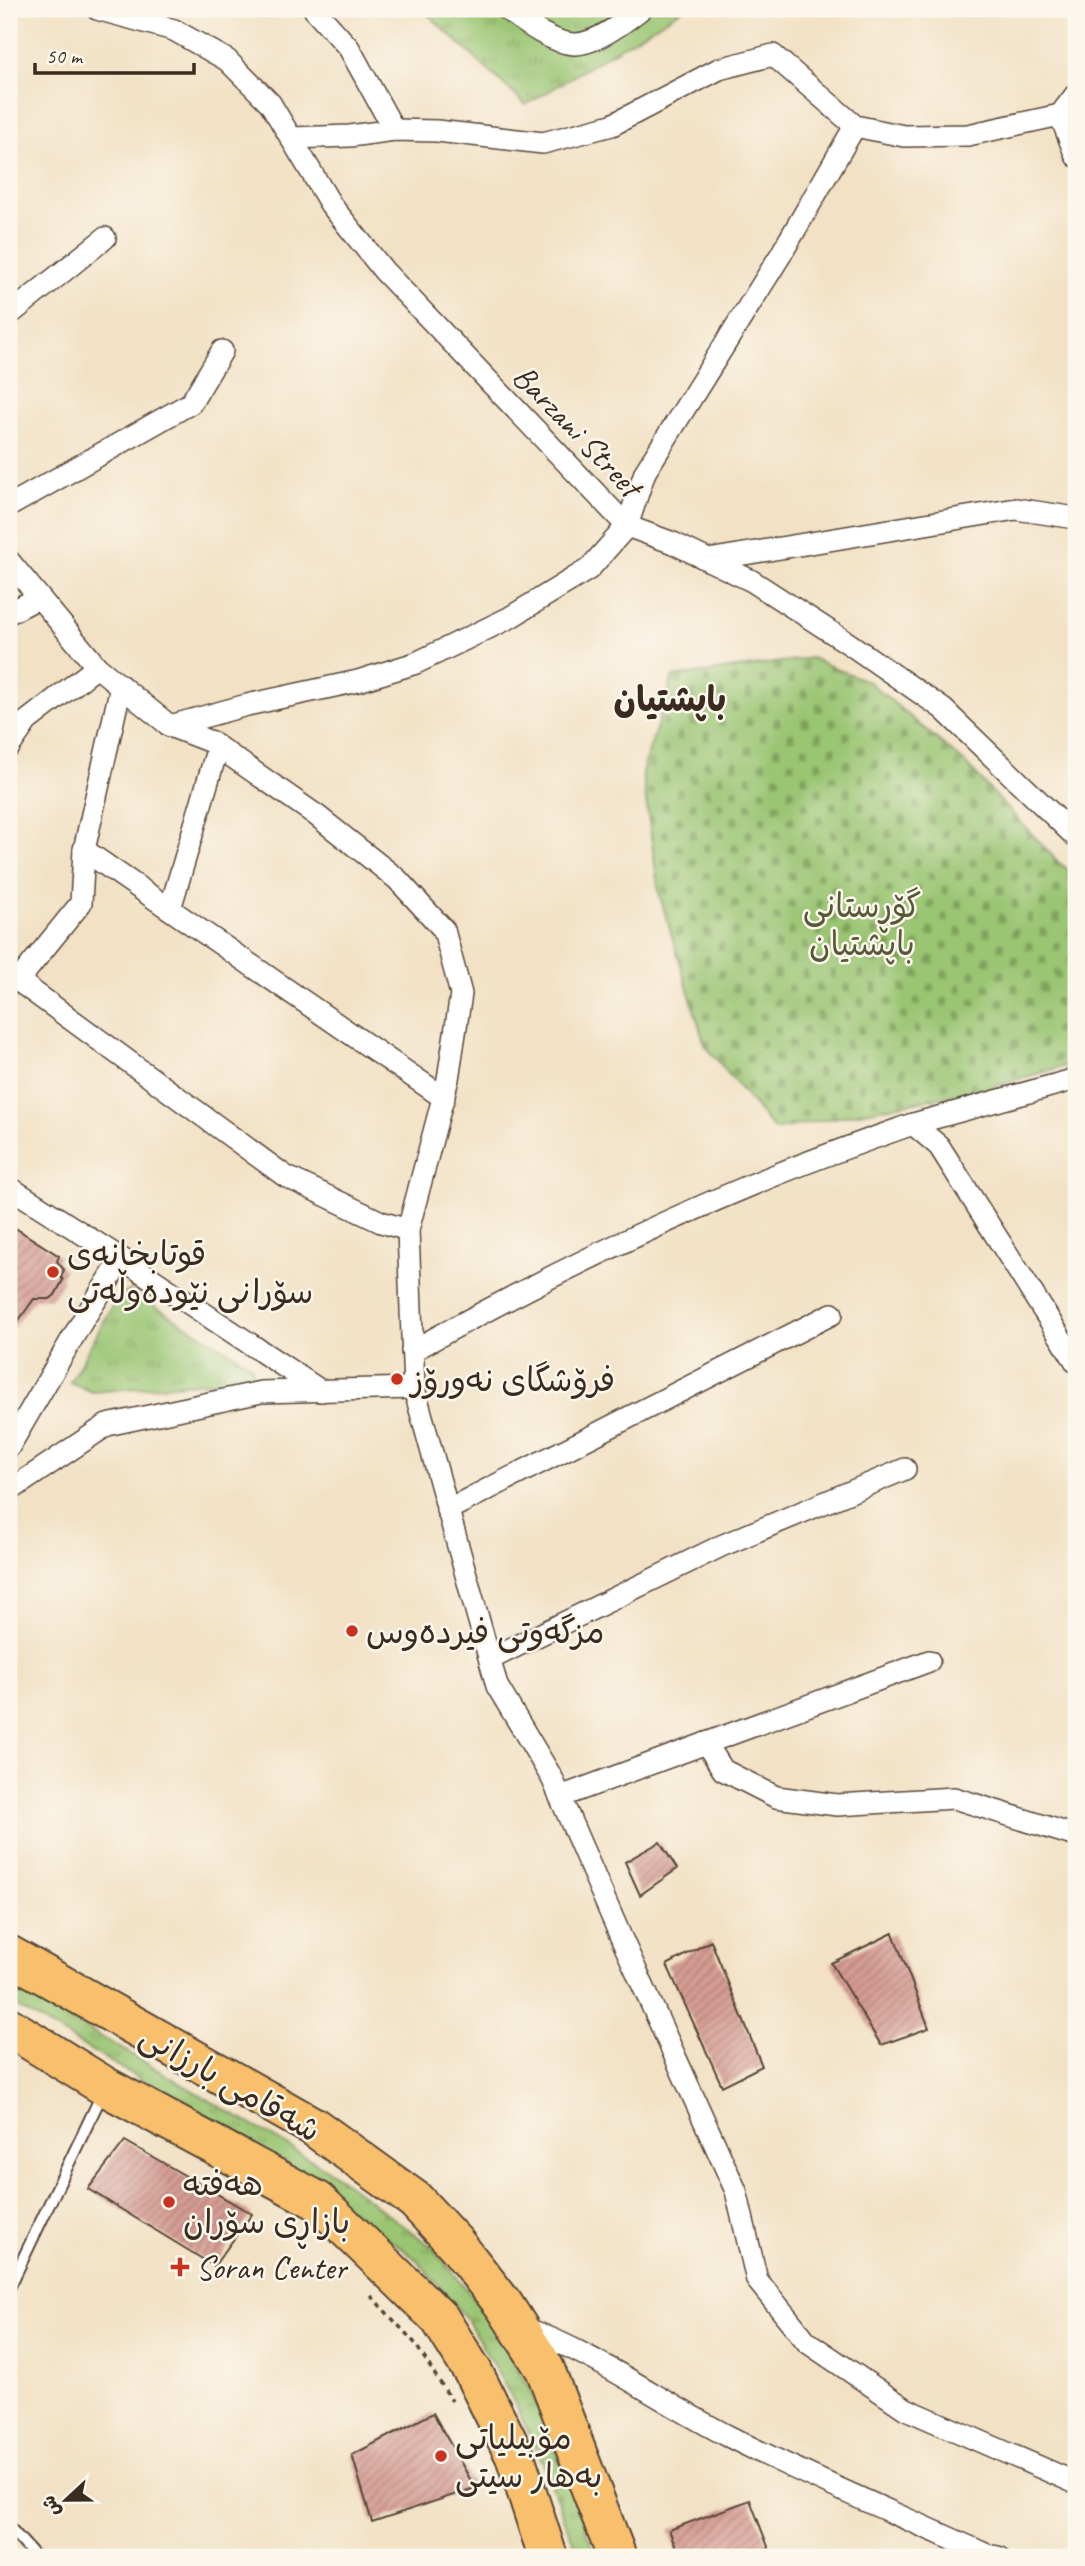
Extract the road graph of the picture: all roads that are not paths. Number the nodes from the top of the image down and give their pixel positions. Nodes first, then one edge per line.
1 (97, 9) edge
2 (314, 9) edge
3 (506, 9) edge
4 (641, 9) edge
5 (1076, 94) edge
6 (1060, 116) junction
7 (855, 126) junction
8 (394, 130) junction
9 (291, 138) junction
10 (1076, 156) edge
11 (104, 238) dead end
12 (9, 315) edge
13 (222, 351) dead end
14 (9, 506) edge
15 (1076, 518) edge
16 (627, 526) junction
17 (708, 560) junction
18 (9, 561) edge
19 (38, 598) junction
20 (9, 613) edge
21 (97, 667) junction
22 (121, 686) junction
23 (170, 726) junction
24 (9, 747) edge
25 (218, 747) junction
26 (1076, 837) edge
27 (84, 850) junction
28 (170, 909) junction
29 (13, 977) edge
30 (1076, 1079) edge
31 (444, 1098) junction
32 (913, 1124) junction
33 (9, 1187) edge
34 (408, 1230) junction
35 (122, 1259) junction
36 (832, 1314) dead end
37 (412, 1351) junction
38 (1076, 1362) edge
39 (414, 1388) junction
40 (321, 1391) junction
41 (9, 1447) edge
42 (905, 1469) dead end
43 (9, 1491) edge
44 (447, 1510) junction
45 (489, 1658) junction
46 (929, 1661) dead end
47 (706, 1743) junction
48 (560, 1797) junction
49 (1076, 1836) edge
50 (9, 1955) edge
51 (9, 2028) edge
52 (106, 2087) junction
53 (9, 2288) edge
54 (519, 2326) junction
55 (1076, 2483) edge
56 (9, 2527) edge
57 (36, 2557) edge
58 (548, 2557) edge
59 (617, 2557) edge
60 (998, 2557) edge

1 - 9 street, Barzani Street
2 - 8 street
3 - 4 street
5 - 6 street
6 - 7 street
6 - 10 street
7 - 8 street
7 - 16 street
8 - 9 street
9 - 16 street, Barzani Street
11 - 12 street
13 - 14 street
15 - 17 street
16 - 17 street, Barzani Street
16 - 23 street
17 - 26 street, Barzani Street
18 - 19 street
19 - 20 street
19 - 21 street
21 - 22 street
21 - 24 street
22 - 23 street
22 - 27 street
23 - 25 street
25 - 28 street
25 - 31 street
27 - 28 street
27 - 29 street
28 - 31 street
29 - 34 street
30 - 32 street
31 - 34 street
32 - 37 street
32 - 38 street
33 - 35 street
34 - 37 street
35 - 40 street
35 - 41 street
36 - 44 street
37 - 39 street
39 - 40 street
39 - 44 street
40 - 43 street
42 - 45 street
44 - 45 street
45 - 48 street
46 - 47 street
47 - 48 street
47 - 49 street
48 - 55 street
50 - 54 highway, شەقامی بارزانی
51 - 52 highway, شەقامی بارزانی
52 - 53 lane
52 - 58 highway, شەقامی بارزانی
54 - 59 highway, شەقامی بارزانی
54 - 60 street
56 - 57 lane

